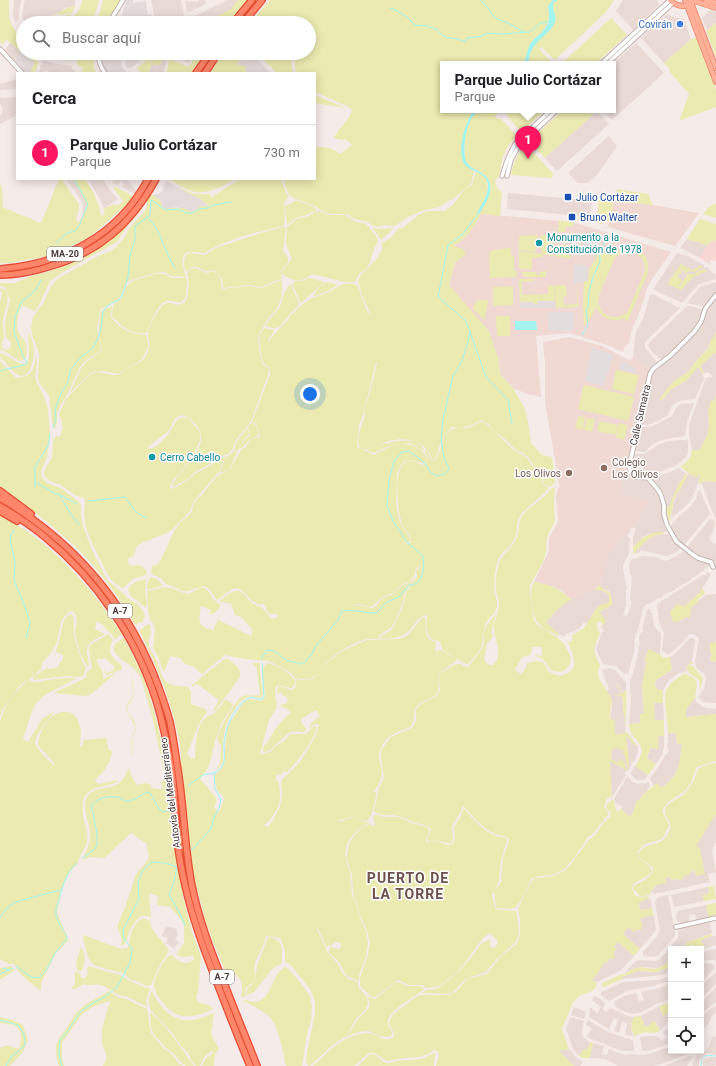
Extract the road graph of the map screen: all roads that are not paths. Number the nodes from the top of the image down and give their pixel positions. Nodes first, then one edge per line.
1 (123, 0) edge
2 (252, 0) edge
3 (262, 0) edge
4 (685, 0) edge
5 (706, 0) edge
6 (671, 1) edge
7 (692, 2) edge
8 (716, 4) edge
9 (716, 8) edge
10 (113, 16) edge
11 (239, 16) edge
12 (249, 16) edge
13 (0, 49) edge
14 (99, 60) edge
15 (205, 60) edge
16 (213, 60) edge
17 (604, 61) edge
18 (610, 61) edge
19 (716, 68) edge
20 (21, 72) edge
21 (104, 72) edge
22 (197, 72) edge
23 (206, 72) edge
24 (716, 82) edge
25 (548, 113) edge
26 (554, 113) edge
27 (502, 176) dead end
28 (507, 176) dead end
29 (147, 180) edge
30 (156, 180) edge
31 (0, 269) edge
32 (0, 275) edge
33 (716, 295) edge
34 (0, 491) edge
35 (0, 498) edge
36 (0, 506) edge
37 (0, 511) edge
38 (44, 536) junction
39 (57, 539) junction
40 (713, 567) dead end
41 (716, 918) edge
42 (676, 927) dead end
43 (250, 1066) edge
44 (257, 1066) edge

1 - 10 street
2 - 11 highway
3 - 12 highway
4 - 7 main road
5 - 8 main road
6 - 7 main road
6 - 17 street
6 - 18 street
7 - 9 main road
7 - 19 main road
7 - 24 main road
13 - 20 street
14 - 21 street
15 - 22 highway
16 - 23 highway
25 - 27 street
26 - 28 street
29 - 31 highway, MA-20
30 - 32 highway, MA-20
33 - 40 street, Calle Sumatra
34 - 39 highway
35 - 39 highway, Autovía del Mediterráneo / A-7
36 - 38 highway, Autovía del Mediterráneo / A-7
37 - 38 highway
38 - 43 highway, Autovía del Mediterráneo / A-7
39 - 44 highway, Autovía del Mediterráneo / A-7
41 - 42 street

